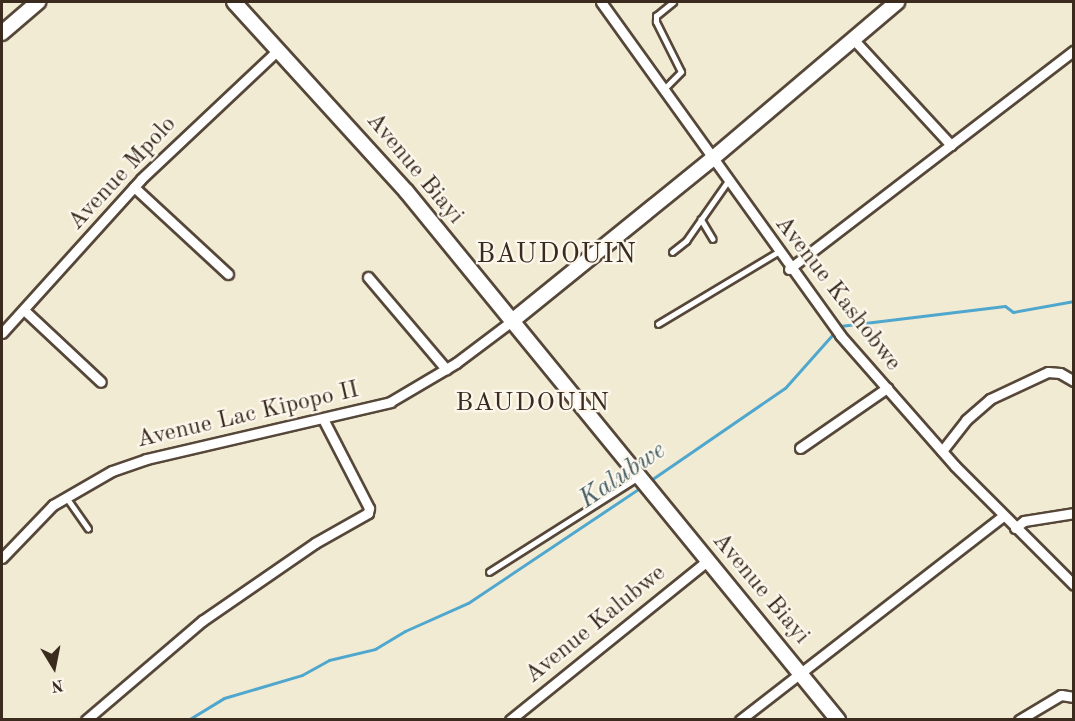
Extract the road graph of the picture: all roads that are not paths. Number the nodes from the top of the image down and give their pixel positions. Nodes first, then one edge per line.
1 (38, 2) edge
2 (234, 2) edge
3 (601, 2) edge
4 (673, 2) edge
5 (897, 2) edge
6 (2, 33) edge
7 (854, 40) junction
8 (279, 48) junction
9 (1074, 50) edge
10 (664, 89) junction
11 (951, 145) junction
12 (712, 159) junction
13 (728, 181) junction
14 (134, 187) junction
15 (701, 219) junction
16 (713, 239) dead end
17 (672, 252) dead end
18 (778, 252) junction
19 (789, 269) junction
20 (228, 274) dead end
21 (368, 277) dead end
22 (24, 310) junction
23 (512, 321) junction
24 (658, 324) dead end
25 (2, 333) edge
26 (446, 369) junction
27 (1074, 381) edge
28 (101, 382) dead end
29 (887, 388) junction
30 (323, 419) junction
31 (800, 448) dead end
32 (942, 451) junction
33 (644, 482) junction
34 (66, 496) junction
35 (1074, 513) edge
36 (1003, 516) junction
37 (87, 528) dead end
38 (1015, 528) junction
39 (2, 558) edge
40 (707, 561) junction
41 (489, 572) dead end
42 (1074, 585) edge
43 (799, 671) junction
44 (1074, 697) edge
45 (86, 720) edge
46 (510, 720) edge
47 (740, 720) edge
48 (838, 720) edge
49 (1019, 720) edge

1 - 6 street
2 - 8 street, Avenue Biayi
3 - 10 street, Avenue Kashobwe
4 - 10 lane
5 - 7 street
7 - 11 street
7 - 12 street
8 - 14 street, Avenue Mpolo
8 - 23 street, Avenue Biayi
9 - 11 street
10 - 12 street, Avenue Kashobwe
11 - 19 street
12 - 13 street, Avenue Kashobwe
12 - 23 street
13 - 15 lane
13 - 18 street, Avenue Kashobwe
14 - 20 street
14 - 22 street, Avenue Mpolo
15 - 16 lane
15 - 17 lane
18 - 19 street, Avenue Kashobwe
18 - 24 lane
19 - 29 street, Avenue Kashobwe
21 - 26 street
22 - 25 street, Avenue Mpolo
22 - 28 street
23 - 26 street, Avenue Lac Kipopo II
23 - 33 street, Avenue Biayi
26 - 30 street, Avenue Lac Kipopo II
27 - 32 street
29 - 31 street
29 - 32 street, Avenue Kashobwe
30 - 34 street, Avenue Lac Kipopo II
30 - 45 street
32 - 36 street, Avenue Kashobwe
33 - 40 street, Avenue Biayi
33 - 41 lane
34 - 37 lane
34 - 39 street, Avenue Lac Kipopo II
35 - 38 street
36 - 38 street, Avenue Kashobwe
36 - 43 street
38 - 42 street, Avenue Kashobwe
40 - 43 street, Avenue Biayi
40 - 46 street, Avenue Kalubwe
43 - 47 street
43 - 48 street, Avenue Biayi
44 - 49 street

